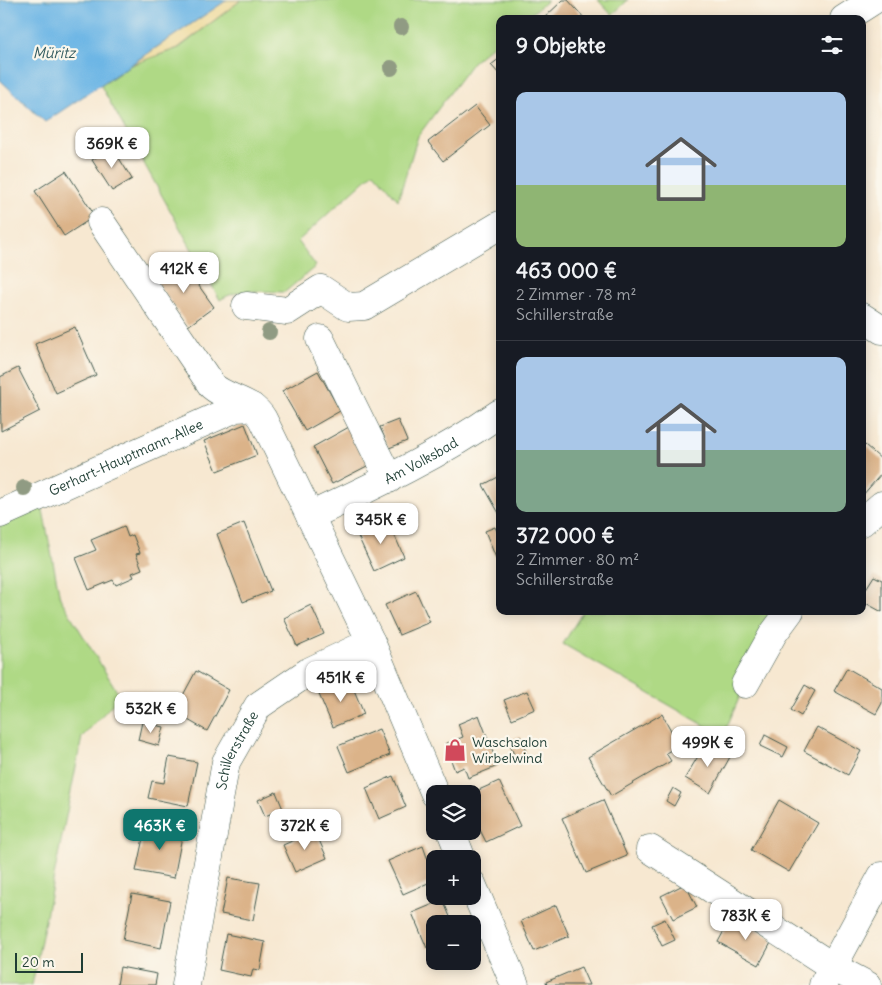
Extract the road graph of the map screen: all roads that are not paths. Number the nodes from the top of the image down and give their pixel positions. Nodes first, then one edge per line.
1 (874, 0) edge
2 (850, 15) edge
3 (101, 222) dead end
4 (496, 227) edge
5 (246, 306) dead end
6 (866, 320) edge
7 (882, 330) edge
8 (320, 339) dead end
9 (252, 407) junction
10 (496, 416) edge
11 (389, 479) junction
12 (882, 505) edge
13 (0, 514) edge
14 (310, 516) junction
15 (866, 519) edge
16 (787, 615) edge
17 (371, 642) junction
18 (745, 684) dead end
19 (431, 785) edge
20 (650, 848) dead end
21 (880, 886) edge
22 (481, 905) edge
23 (828, 976) edge
24 (186, 985) edge
25 (515, 985) edge
26 (867, 985) edge

1 - 2 street
3 - 9 street
4 - 5 street
6 - 7 street
8 - 11 street
9 - 13 street, Gerhart-Hauptmann-Allee
9 - 14 street
10 - 11 street, Am Volksbad
11 - 14 street, Am Volksbad
12 - 15 street
14 - 17 street
16 - 18 street
17 - 19 street
17 - 24 street, Schillerstraße
20 - 23 street
21 - 23 street
22 - 25 street
23 - 26 street

